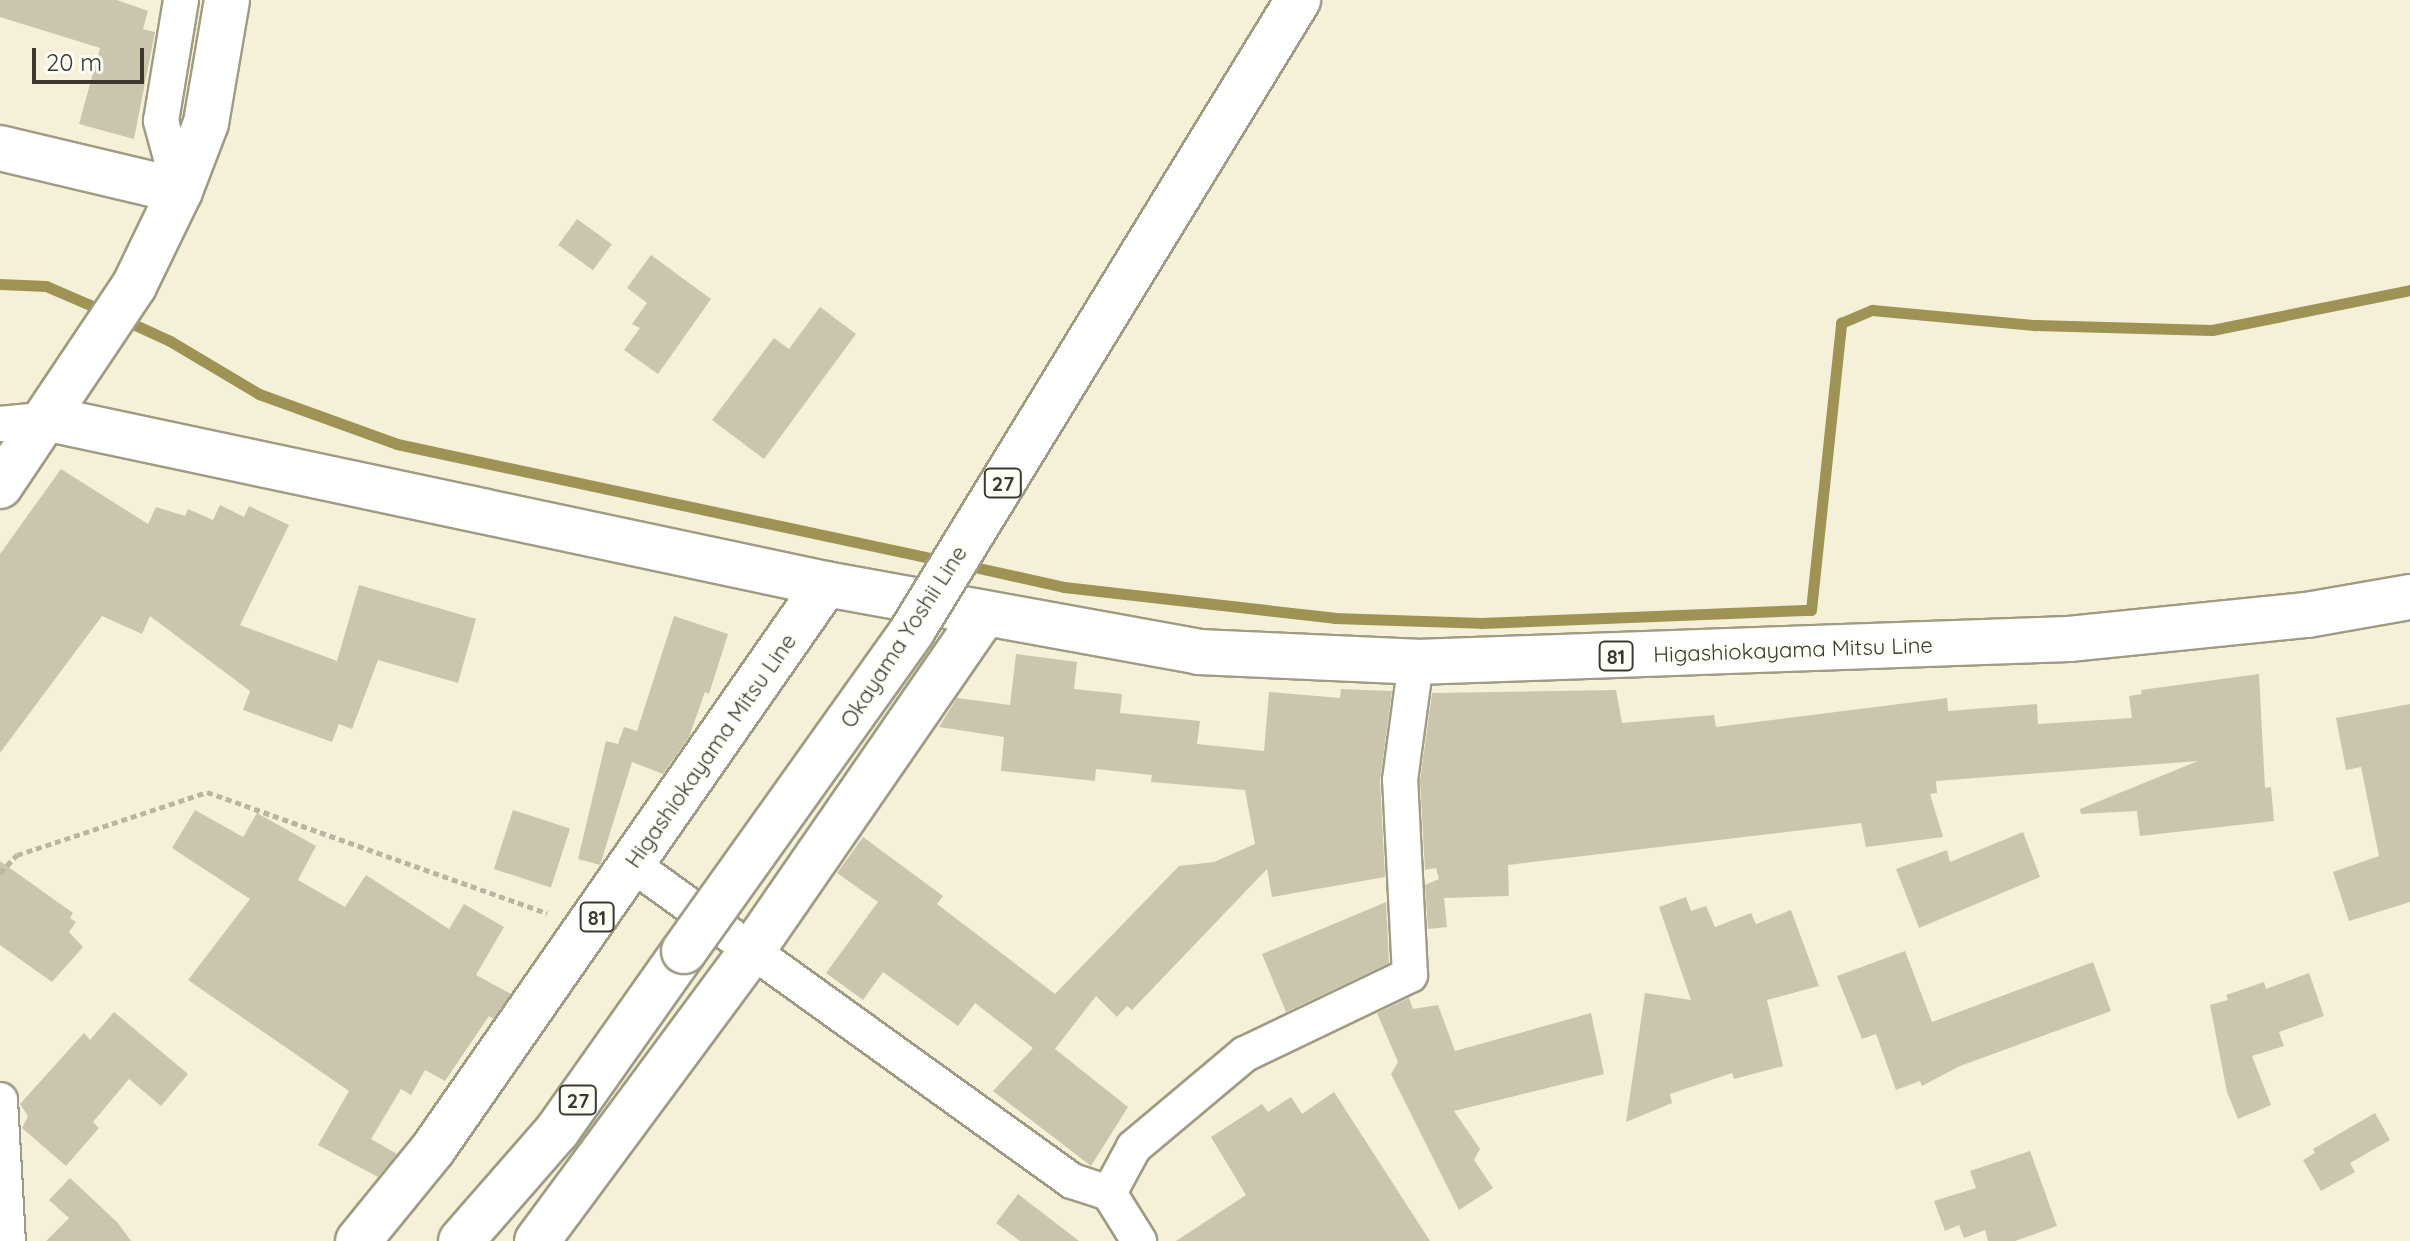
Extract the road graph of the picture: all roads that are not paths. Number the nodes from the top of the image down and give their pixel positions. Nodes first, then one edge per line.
1 (181, 0) edge
2 (227, 0) edge
3 (1298, 0) edge
4 (0, 148) edge
5 (180, 191) junction
6 (49, 419) junction
7 (0, 424) edge
8 (0, 486) edge
9 (826, 584) junction
10 (2410, 597) edge
11 (984, 615) junction
12 (1416, 662) junction
13 (633, 865) junction
14 (754, 948) junction
15 (0, 1100) edge
16 (1109, 1193) junction
17 (8, 1241) edge
18 (358, 1241) edge
19 (461, 1241) edge
20 (537, 1241) edge
21 (1139, 1241) edge

1 - 5 street
2 - 5 main road
3 - 19 main road, Okayama Yoshii Line / 27, bridge
4 - 5 main road
5 - 6 main road
6 - 7 street
6 - 8 main road
6 - 9 main road
9 - 11 main road, Higashiokayama Mitsu Line / 81
9 - 13 main road, Higashiokayama Mitsu Line / 81
10 - 12 main road, Higashiokayama Mitsu Line / 81
11 - 12 main road, Higashiokayama Mitsu Line / 81
11 - 14 main road
12 - 16 street
13 - 14 street
13 - 18 main road, Higashiokayama Mitsu Line / 81
14 - 16 street
14 - 20 main road
15 - 17 street
16 - 21 street

